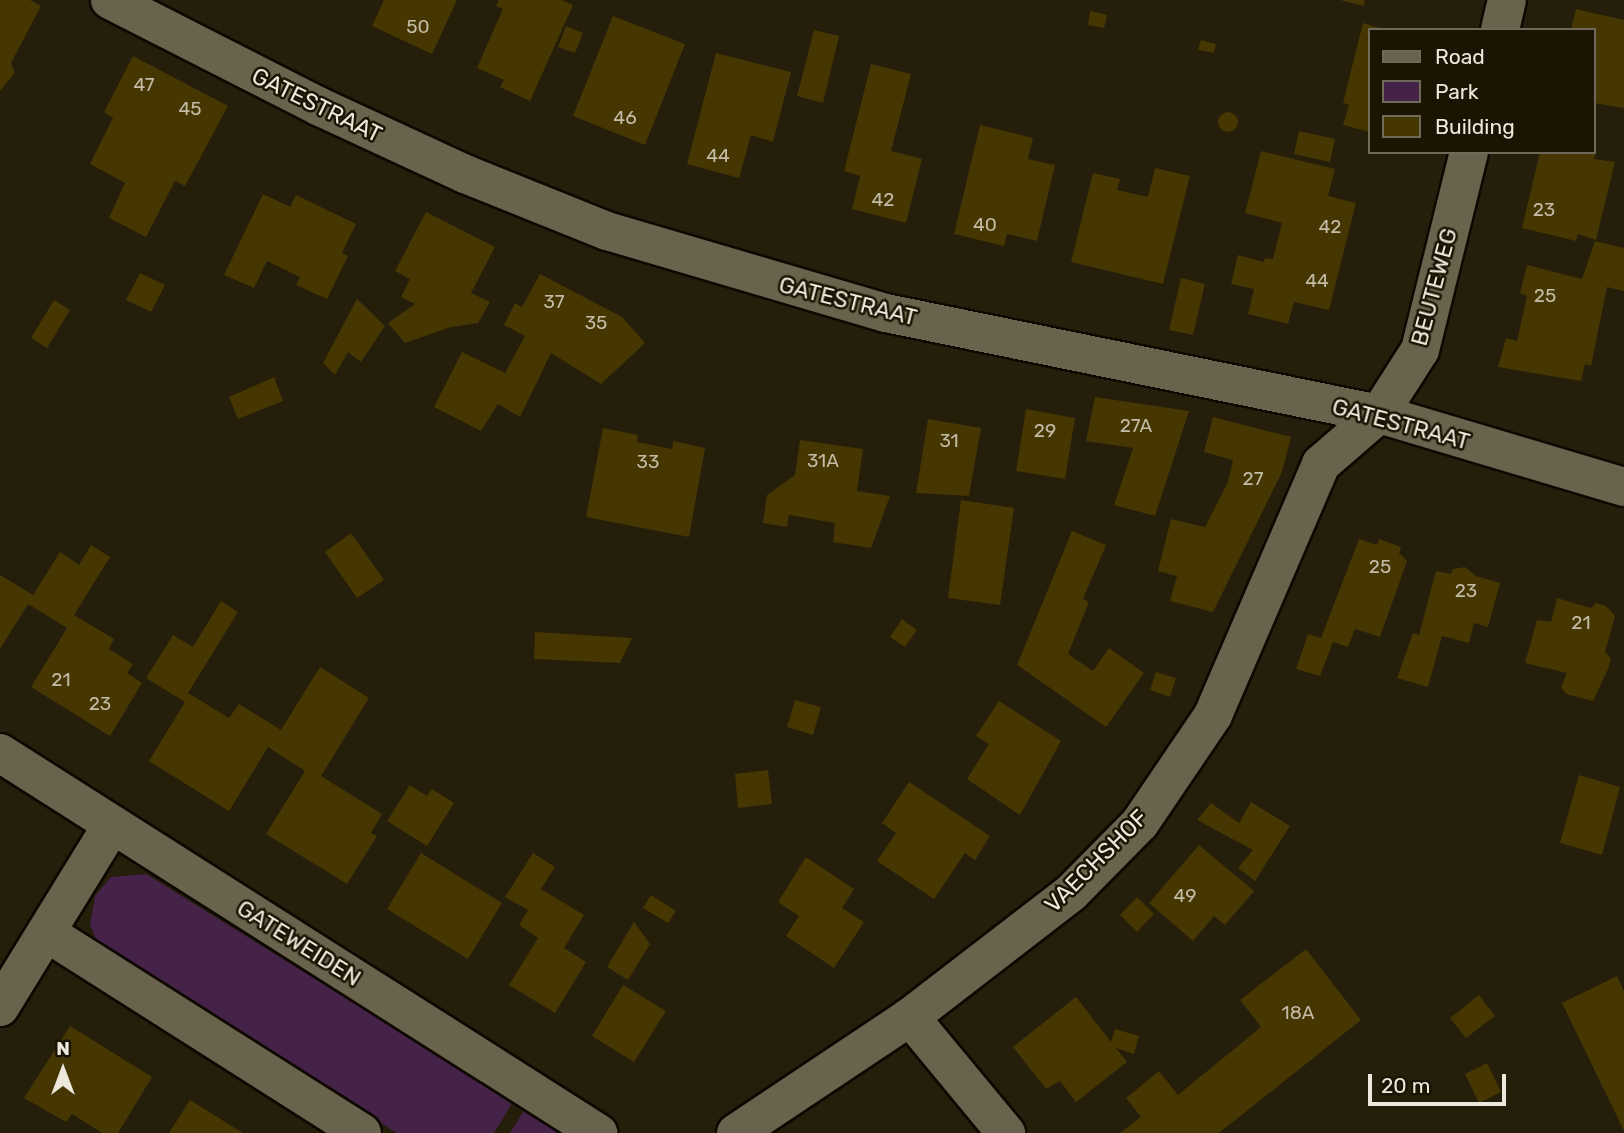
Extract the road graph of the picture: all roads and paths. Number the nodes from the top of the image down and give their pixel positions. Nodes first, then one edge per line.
1 (110, 0) edge
2 (1507, 0) edge
3 (1500, 28) edge
4 (1469, 154) edge
5 (1379, 414) junction
6 (1624, 487) edge
7 (0, 753) edge
8 (112, 825) junction
9 (47, 933) junction
10 (0, 1007) edge
11 (910, 1017) junction
12 (362, 1133) edge
13 (598, 1133) edge
14 (736, 1133) edge
15 (1006, 1133) edge

1 - 5 street, GATESTRAAT
2 - 3 street
4 - 5 street, BEUTEWEG
5 - 6 street, GATESTRAAT
5 - 11 street, VAECHSHOF
7 - 8 street, GATEWEIDEN
8 - 9 street
8 - 13 street, GATEWEIDEN
9 - 10 street
9 - 12 street
11 - 14 street, VAECHSHOF
11 - 15 street

